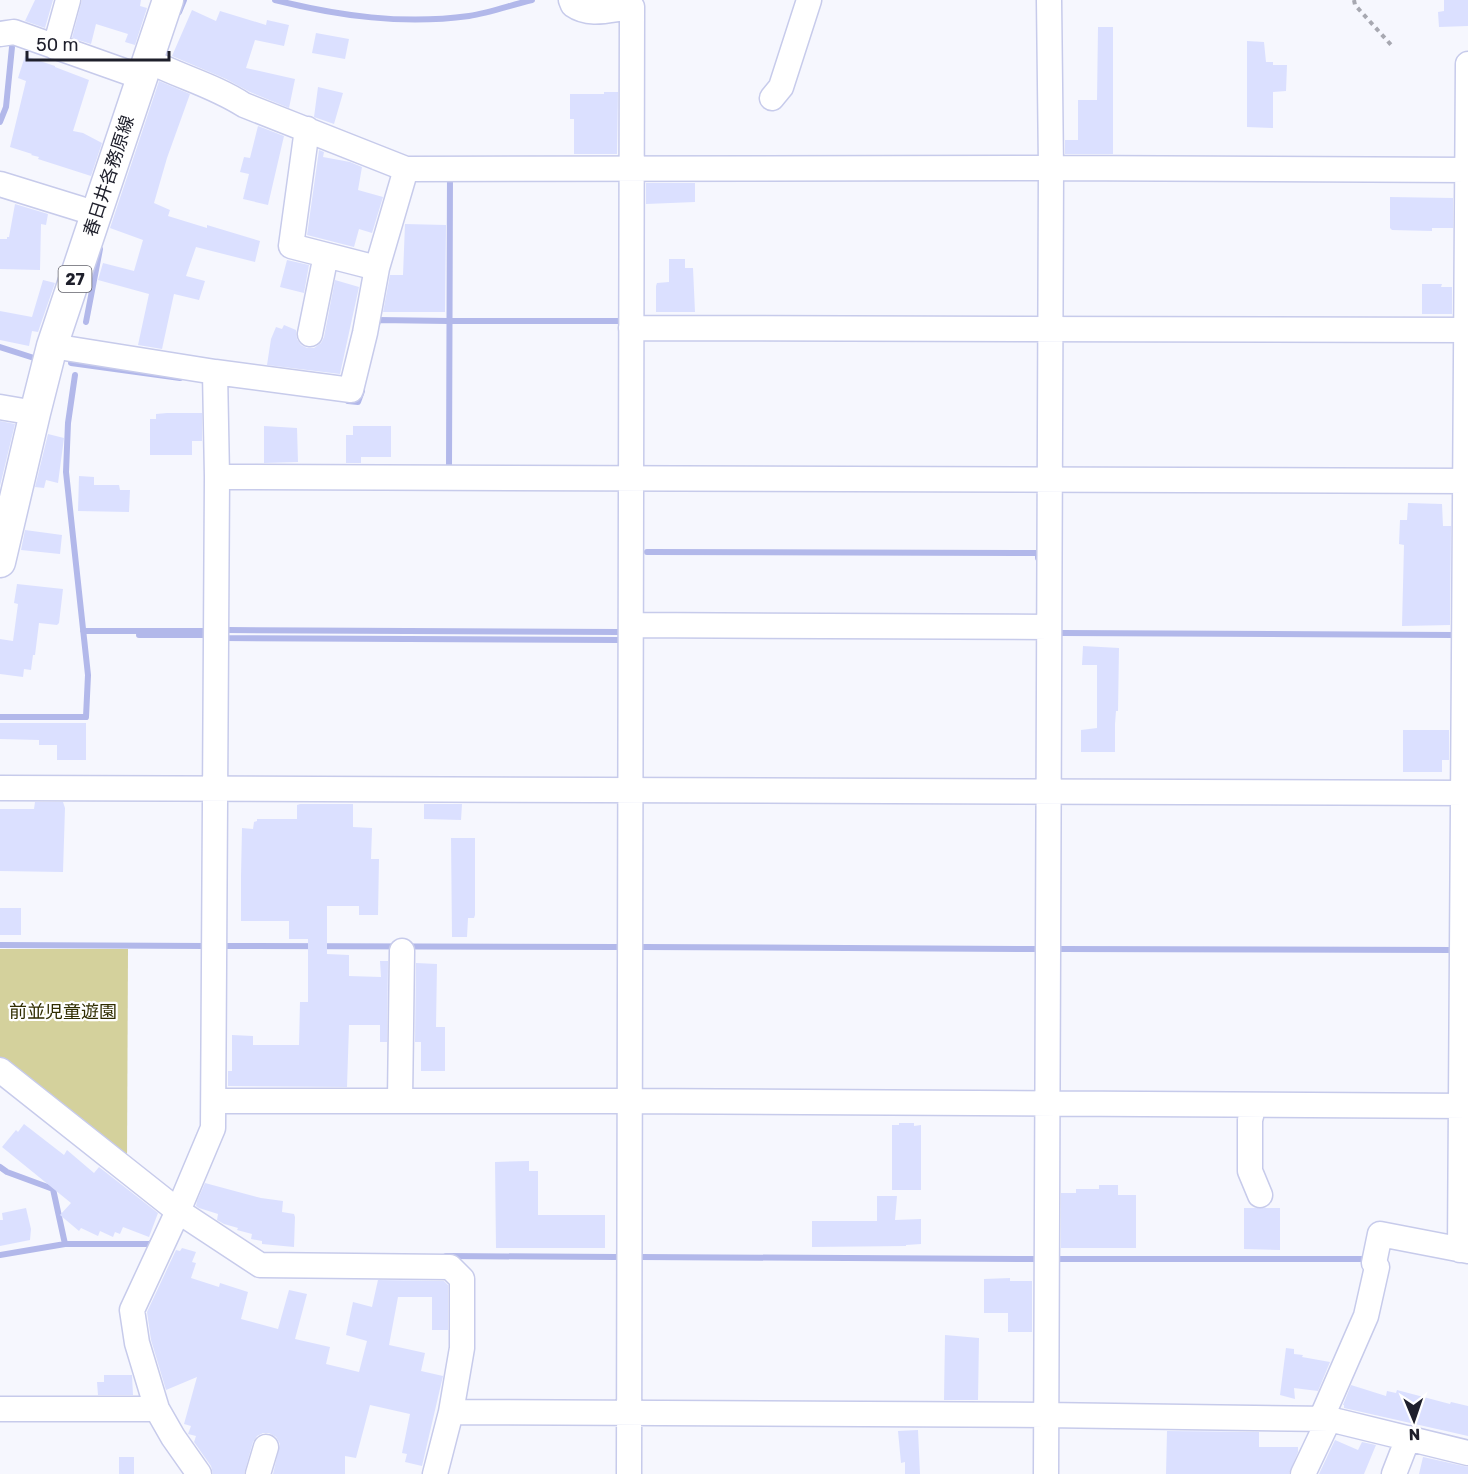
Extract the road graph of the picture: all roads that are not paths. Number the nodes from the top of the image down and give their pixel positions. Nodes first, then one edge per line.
1 (68, 0) edge
2 (168, 0) edge
3 (571, 0) edge
4 (809, 0) edge
5 (1049, 0) edge
6 (0, 34) edge
7 (55, 47) junction
8 (1468, 64) edge
9 (144, 69) junction
10 (772, 98) dead end
11 (307, 129) junction
12 (630, 168) junction
13 (1051, 168) junction
14 (406, 169) junction
15 (1467, 170) edge
16 (0, 184) edge
17 (97, 214) junction
18 (326, 255) junction
19 (377, 268) junction
20 (631, 328) junction
21 (1050, 329) junction
22 (1467, 331) edge
23 (310, 334) dead end
24 (52, 346) junction
25 (216, 372) junction
26 (0, 407) edge
27 (35, 413) junction
28 (217, 477) junction
29 (631, 478) junction
30 (1050, 478) junction
31 (1466, 481) edge
32 (5, 516) edge
33 (0, 562) edge
34 (631, 625) junction
35 (1049, 627) junction
36 (0, 788) edge
37 (214, 789) junction
38 (631, 789) junction
39 (1048, 792) junction
40 (1466, 793) edge
41 (1465, 944) edge
42 (402, 951) dead end
43 (0, 1070) edge
44 (213, 1101) junction
45 (400, 1101) junction
46 (629, 1101) junction
47 (1047, 1104) junction
48 (1254, 1105) junction
49 (1465, 1106) edge
50 (1260, 1195) dead end
51 (178, 1211) junction
52 (1464, 1251) edge
53 (0, 1409) edge
54 (157, 1409) junction
55 (451, 1412) junction
56 (629, 1413) junction
57 (1045, 1415) junction
58 (1325, 1419) junction
59 (1408, 1438) junction
60 (266, 1447) dead end
61 (1468, 1453) edge
62 (199, 1474) edge
63 (258, 1474) edge
64 (435, 1474) edge
65 (629, 1474) edge
66 (1046, 1474) edge
67 (1304, 1474) edge
68 (1394, 1474) edge

1 - 7 street
2 - 9 main road, 春日井各務原線 / 27
3 - 12 street
4 - 10 street
5 - 13 street
6 - 7 street
7 - 9 street
8 - 15 street
9 - 11 street
9 - 17 main road, 春日井各務原線 / 27
11 - 14 street
11 - 18 street
12 - 13 street
12 - 14 street
12 - 20 street
13 - 15 street
13 - 21 street
14 - 19 street
15 - 22 street
16 - 17 street
17 - 24 main road, 春日井各務原線 / 27
18 - 19 street
18 - 23 street
19 - 25 street
20 - 21 street
20 - 29 street
21 - 22 street
21 - 30 street
22 - 31 street
24 - 25 street
24 - 27 main road, 春日井各務原線 / 27
25 - 28 street
26 - 27 street
27 - 32 main road, 春日井各務原線 / 27
28 - 29 street
28 - 37 street
29 - 30 street
29 - 34 street
30 - 31 street
30 - 35 street
31 - 40 street
32 - 33 main road, 春日井各務原線 / 27
34 - 35 street
34 - 38 street
35 - 39 street
36 - 37 street
37 - 38 street
37 - 44 street
38 - 39 street
38 - 46 street
39 - 40 street
39 - 47 street
40 - 41 street
41 - 49 street
42 - 45 street
43 - 51 street
44 - 45 street
44 - 51 street
45 - 46 street
46 - 47 street
46 - 56 street
47 - 48 street
47 - 57 street
48 - 49 street
48 - 50 street
49 - 52 street
51 - 54 street
51 - 55 street
52 - 58 street
53 - 54 street
54 - 62 street
55 - 56 street
55 - 64 street
56 - 57 street
56 - 65 street
57 - 58 street
57 - 66 street
58 - 59 street
58 - 67 street
59 - 61 street
59 - 68 street
60 - 63 street

